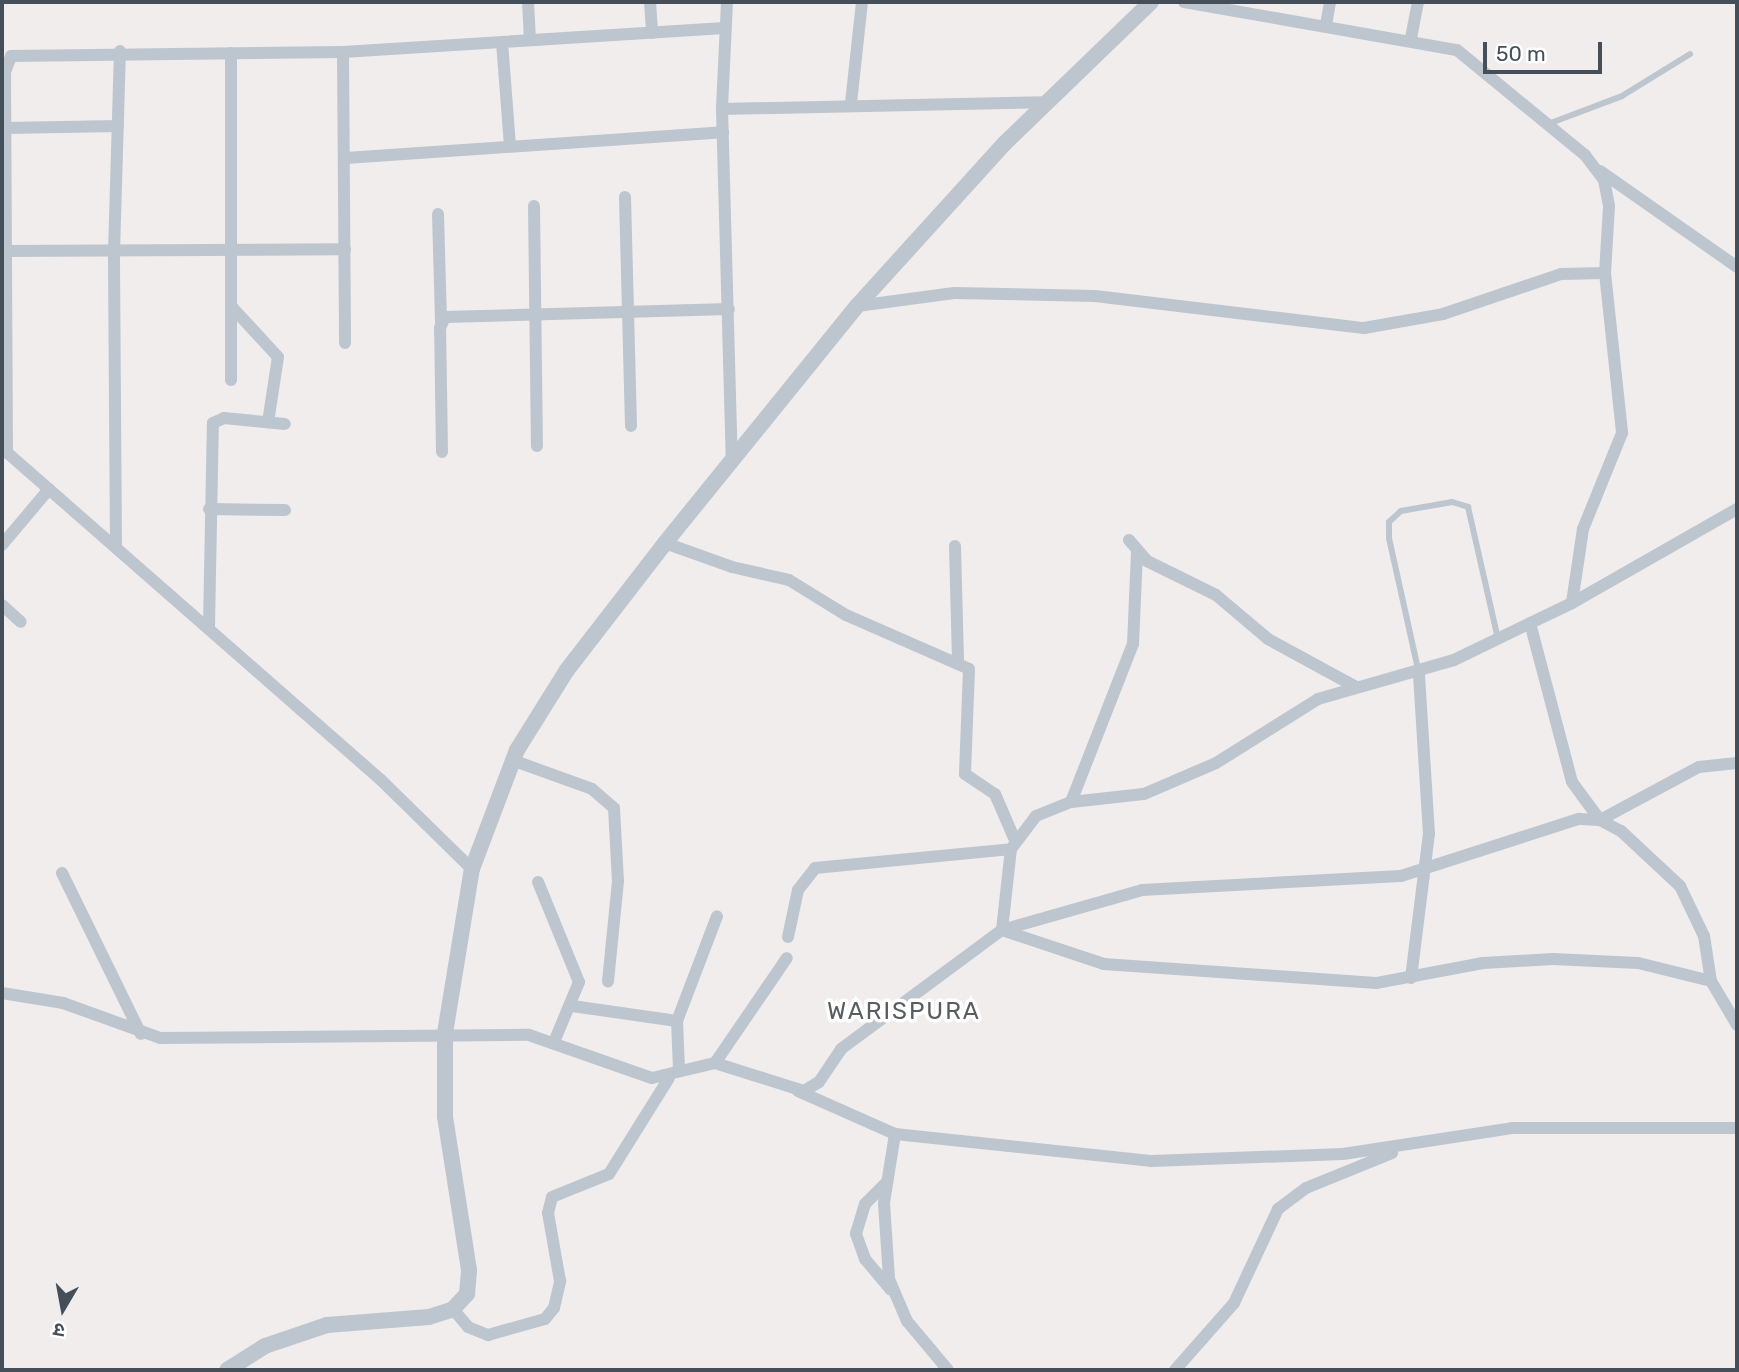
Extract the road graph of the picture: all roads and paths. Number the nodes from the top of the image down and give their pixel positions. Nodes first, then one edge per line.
1 (528, 2) edge
2 (650, 2) edge
3 (727, 2) edge
4 (862, 2) edge
5 (1151, 2) edge
6 (1184, 2) edge
7 (1330, 2) edge
8 (1418, 2) edge
9 (1326, 25) junction
10 (724, 28) junction
11 (652, 33) junction
12 (1411, 38) junction
13 (530, 40) junction
14 (502, 42) junction
15 (120, 51) junction
16 (343, 52) junction
17 (231, 53) junction
18 (1690, 54) dead end
19 (6, 56) edge
20 (1045, 102) junction
21 (852, 103) junction
22 (722, 109) junction
23 (1548, 124) junction
24 (118, 127) junction
25 (5, 128) junction
26 (723, 132) junction
27 (510, 145) junction
28 (346, 158) junction
29 (1596, 168) junction
30 (625, 197) dead end
31 (534, 206) dead end
32 (438, 214) dead end
33 (345, 249) junction
34 (6, 251) junction
35 (231, 251) junction
36 (114, 252) junction
37 (1737, 267) edge
38 (1605, 273) junction
39 (231, 306) junction
40 (857, 306) junction
41 (729, 309) junction
42 (628, 311) junction
43 (535, 313) junction
44 (442, 322) junction
45 (345, 343) dead end
46 (3, 356) edge
47 (231, 380) dead end
48 (268, 422) junction
49 (285, 424) dead end
50 (631, 426) dead end
51 (537, 446) dead end
52 (4, 450) edge
53 (442, 452) dead end
54 (732, 458) junction
55 (49, 489) junction
56 (209, 509) junction
57 (1737, 509) edge
58 (285, 510) dead end
59 (1129, 540) dead end
60 (665, 543) junction
61 (2, 545) edge
62 (955, 546) dead end
63 (116, 548) junction
64 (1137, 552) junction
65 (1572, 603) junction
66 (2, 605) edge
67 (21, 622) dead end
68 (1531, 623) junction
69 (209, 626) junction
70 (1498, 639) junction
71 (958, 662) junction
72 (1419, 674) junction
73 (1356, 687) junction
74 (512, 760) junction
75 (1737, 763) edge
76 (1071, 802) junction
77 (1600, 820) junction
78 (1013, 843) junction
79 (1426, 868) junction
80 (471, 869) junction
81 (62, 873) dead end
82 (538, 882) dead end
83 (718, 916) dead end
84 (1002, 930) junction
85 (788, 937) dead end
86 (787, 958) dead end
87 (1411, 978) junction
88 (1711, 981) junction
89 (608, 982) dead end
90 (2, 993) edge
91 (572, 1006) junction
92 (677, 1021) junction
93 (1737, 1025) edge
94 (445, 1033) junction
95 (141, 1034) junction
96 (554, 1041) junction
97 (715, 1063) junction
98 (674, 1074) junction
99 (794, 1090) junction
100 (1737, 1128) edge
101 (895, 1134) junction
102 (1412, 1145) junction
103 (886, 1183) junction
104 (892, 1290) junction
105 (453, 1309) junction
106 (227, 1370) edge
107 (948, 1370) edge
108 (1175, 1370) edge

1 - 13 street
2 - 11 street
3 - 10 street
4 - 21 street
5 - 20 street
6 - 9 street
7 - 9 street
8 - 12 street
9 - 12 street
10 - 11 street
10 - 22 street
11 - 13 street
12 - 23 street
13 - 14 street
14 - 16 street
14 - 27 street
15 - 17 street
15 - 19 street
15 - 24 street
16 - 17 street
16 - 28 street
17 - 35 street
18 - 23 lane
19 - 25 street
20 - 21 street
20 - 40 street
21 - 22 street
22 - 26 street
23 - 29 street
24 - 25 street
24 - 36 street
25 - 34 street
26 - 27 street
26 - 41 street
27 - 28 street
28 - 33 street
29 - 37 street
29 - 38 street
30 - 42 street
31 - 43 street
32 - 44 street
33 - 35 street
33 - 45 street
34 - 36 street
34 - 46 street
35 - 36 street
35 - 39 street
36 - 63 street
38 - 40 street
38 - 65 street
39 - 47 street
39 - 48 street
40 - 54 street
41 - 42 street
41 - 54 street
42 - 43 street
42 - 50 street
43 - 44 street
43 - 51 street
44 - 53 street
46 - 52 street
48 - 49 street
48 - 56 street
52 - 55 street
54 - 60 street
55 - 61 street
55 - 63 street
56 - 58 street
56 - 69 street
57 - 65 street
59 - 64 street
60 - 71 street
60 - 74 street
62 - 71 street
63 - 69 street
64 - 73 street
64 - 76 street
65 - 68 street
66 - 67 street
68 - 70 street
68 - 77 street
69 - 80 street
70 - 72 street
70 - 72 lane
71 - 78 street
72 - 73 street
72 - 79 street
73 - 76 street
74 - 80 street
74 - 89 street
75 - 77 street
76 - 78 street
77 - 79 street
77 - 88 street
78 - 84 street
78 - 85 street
79 - 84 street
79 - 87 street
80 - 94 street
81 - 95 street
82 - 91 street
83 - 92 street
84 - 87 street
84 - 99 street
86 - 97 street
87 - 88 street
88 - 93 street
90 - 95 street
91 - 92 street
91 - 96 street
92 - 98 street
94 - 95 street
94 - 96 street
94 - 105 street
96 - 98 street
97 - 98 street
97 - 99 street
98 - 105 street
99 - 101 street
100 - 102 street
101 - 102 street
101 - 103 street
102 - 108 street
103 - 104 street
103 - 104 street
104 - 107 street
105 - 106 street

